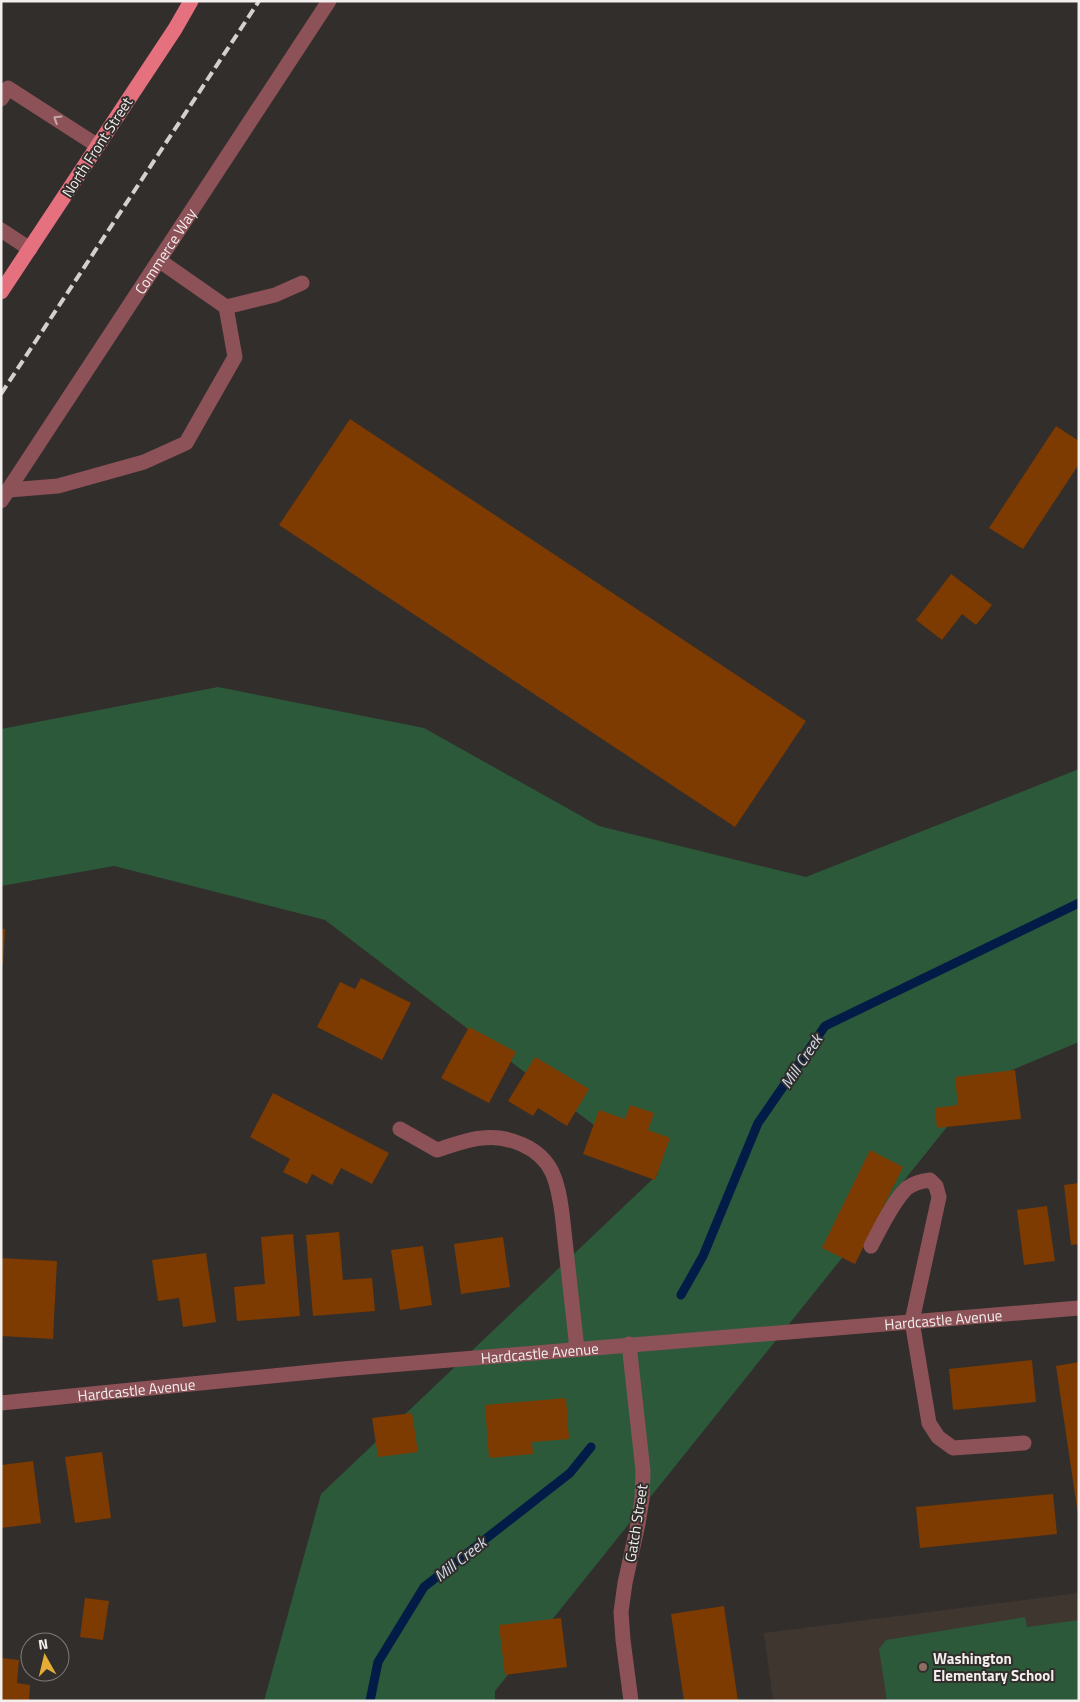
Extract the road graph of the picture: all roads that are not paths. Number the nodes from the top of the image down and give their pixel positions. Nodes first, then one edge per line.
1 (191, 1) edge
2 (329, 1) edge
3 (1, 99) edge
4 (98, 146) junction
5 (1, 230) edge
6 (30, 249) junction
7 (160, 261) junction
8 (302, 283) dead end
9 (1, 292) edge
10 (226, 307) junction
11 (5, 496) edge
12 (400, 1129) dead end
13 (871, 1246) dead end
14 (1079, 1308) edge
15 (912, 1321) junction
16 (630, 1344) junction
17 (577, 1348) junction
18 (1, 1403) edge
19 (1024, 1443) dead end
20 (631, 1701) edge

1 - 4 main road, North Front Street
2 - 7 street, Commerce Way
4 -> 3 street
4 - 6 main road, North Front Street
5 - 6 street
6 - 9 main road, North Front Street
7 - 10 street
7 - 11 street, Commerce Way
8 - 10 street
10 - 11 street
12 - 17 street
13 - 15 street
14 - 15 street, Hardcastle Avenue
15 - 16 street, Hardcastle Avenue
15 - 19 street
16 - 17 street, Hardcastle Avenue
16 - 20 street, Gatch Street
17 - 18 street, Hardcastle Avenue

